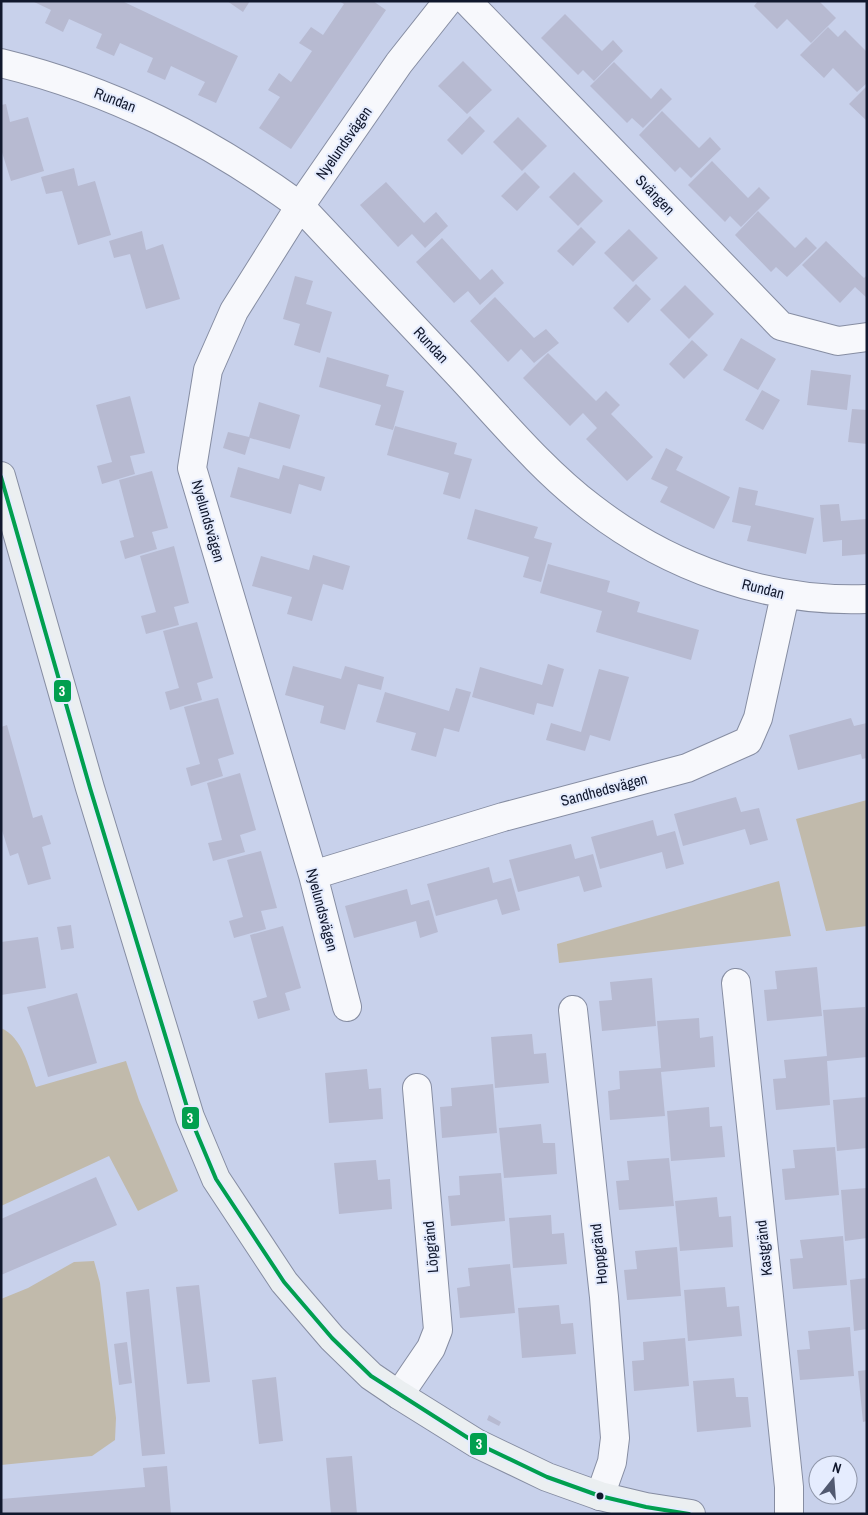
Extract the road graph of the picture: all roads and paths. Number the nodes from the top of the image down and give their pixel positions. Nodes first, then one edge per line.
1 (448, 1) edge
2 (468, 1) edge
3 (1, 63) edge
4 (300, 206) junction
5 (867, 337) edge
6 (1, 476) edge
7 (785, 596) junction
8 (867, 599) edge
9 (313, 875) junction
10 (736, 983) dead end
11 (347, 1007) dead end
12 (574, 1010) dead end
13 (417, 1088) dead end
14 (399, 1396) junction
15 (600, 1496) junction
16 (691, 1514) edge
17 (789, 1514) edge

1 - 4 street, Nyelundsvägen
2 - 5 street, Svängen
3 - 4 street, Rundan
4 - 7 street, Rundan
4 - 9 street, Nyelundsvägen
6 - 14 street
7 - 8 street, Rundan
7 - 9 street, Sandhedsvägen
9 - 11 street, Nyelundsvägen
10 - 17 street, Kastgränd
12 - 15 street, Hoppgränd
13 - 14 street, Löpgränd
14 - 15 street
15 - 16 street

